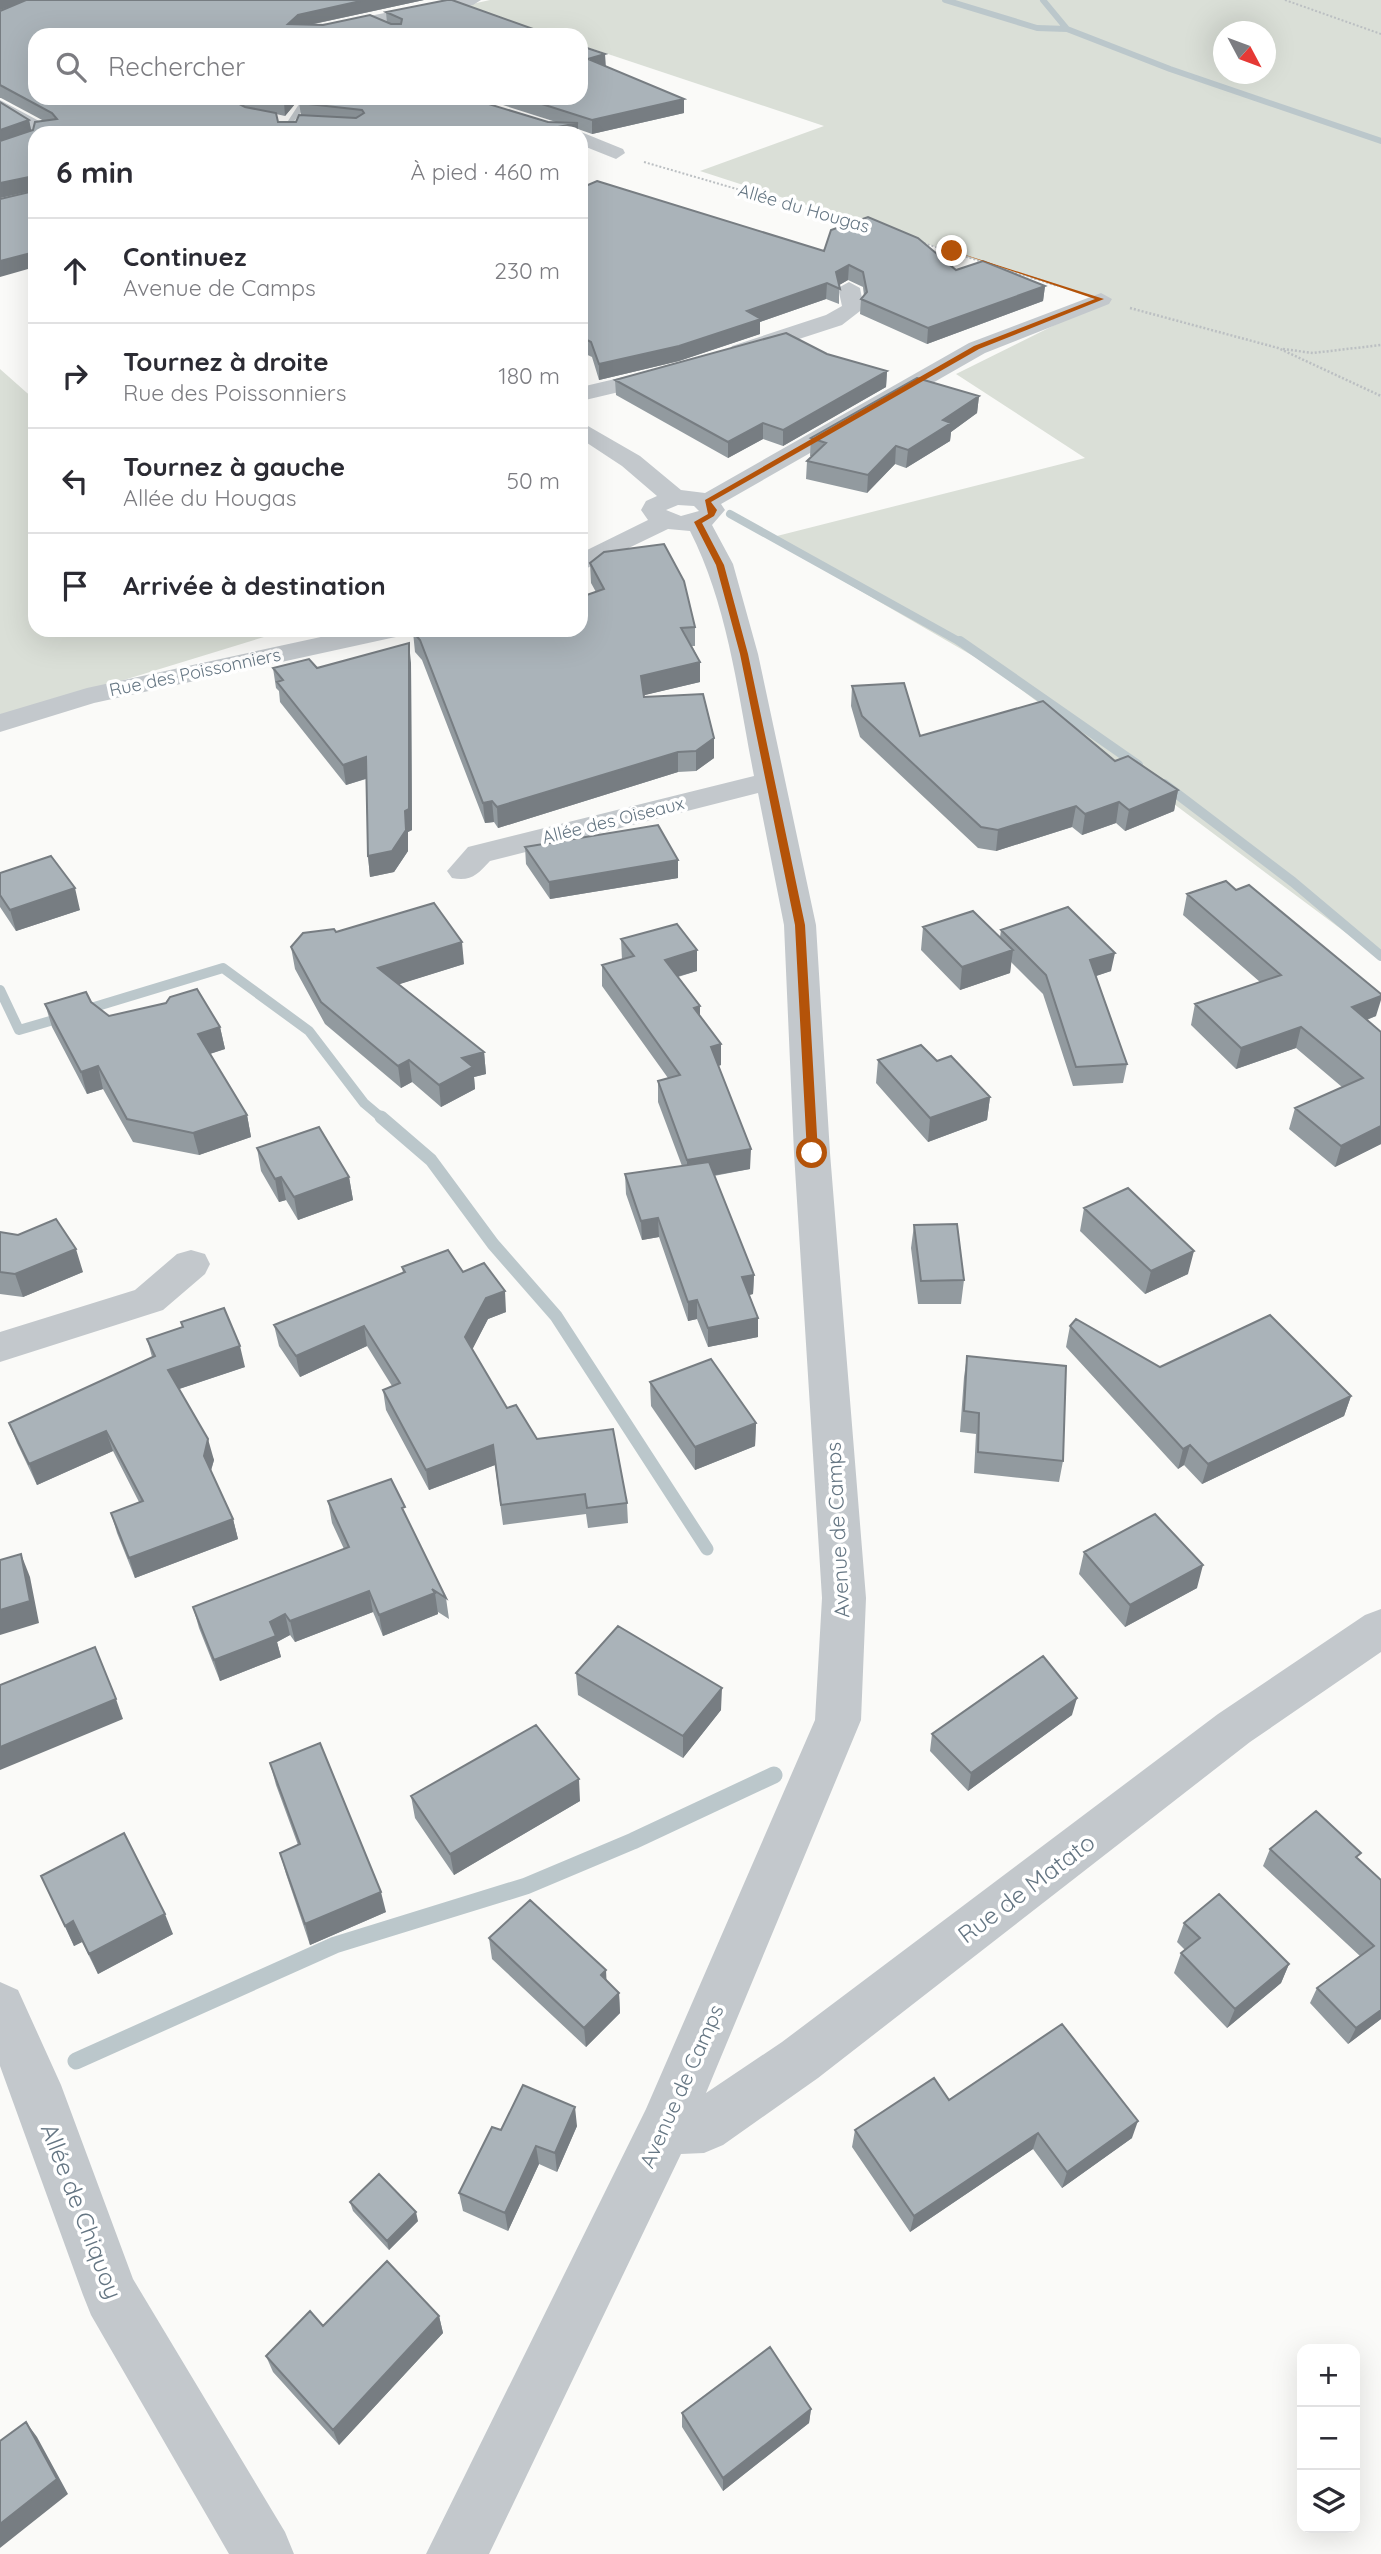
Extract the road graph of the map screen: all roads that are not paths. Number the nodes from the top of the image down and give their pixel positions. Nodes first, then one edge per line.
1 (473, 0) edge
2 (370, 21) junction
3 (335, 28) edge
4 (386, 28) edge
5 (24, 95) edge
6 (0, 103) edge
7 (304, 105) edge
8 (289, 125) edge
9 (37, 126) edge
10 (588, 141) edge
11 (588, 155) edge
12 (849, 288) dead end
13 (1101, 299) road end
14 (724, 357) edge
15 (687, 369) edge
16 (588, 392) edge
17 (588, 433) edge
18 (686, 510) junction
19 (588, 559) edge
20 (359, 637) edge
21 (0, 723) edge
22 (770, 781) junction
23 (463, 871) dead end
24 (191, 1264) dead end
25 (0, 1348) edge
26 (1381, 1628) edge
27 (0, 2007) edge
28 (665, 2128) junction
29 (263, 2554) edge
30 (457, 2554) edge

1 - 2 street
2 - 3 street
2 - 4 lane
5 - 6 street
6 - 9 street
7 - 8 lane
10 - 11 street
12 - 14 street
13 - 18 street
15 - 16 street
17 - 18 street, Avenue de Camps
18 - 19 street
18 - 22 street, Avenue de Camps
20 - 21 street, Rue des Poissonniers
22 - 23 street, Allée des Oiseaux
22 - 28 street, Avenue de Camps
24 - 25 street
26 - 28 street, Rue de Matato
27 - 29 street, Allée de Chiquoy
28 - 30 street, Avenue de Camps

